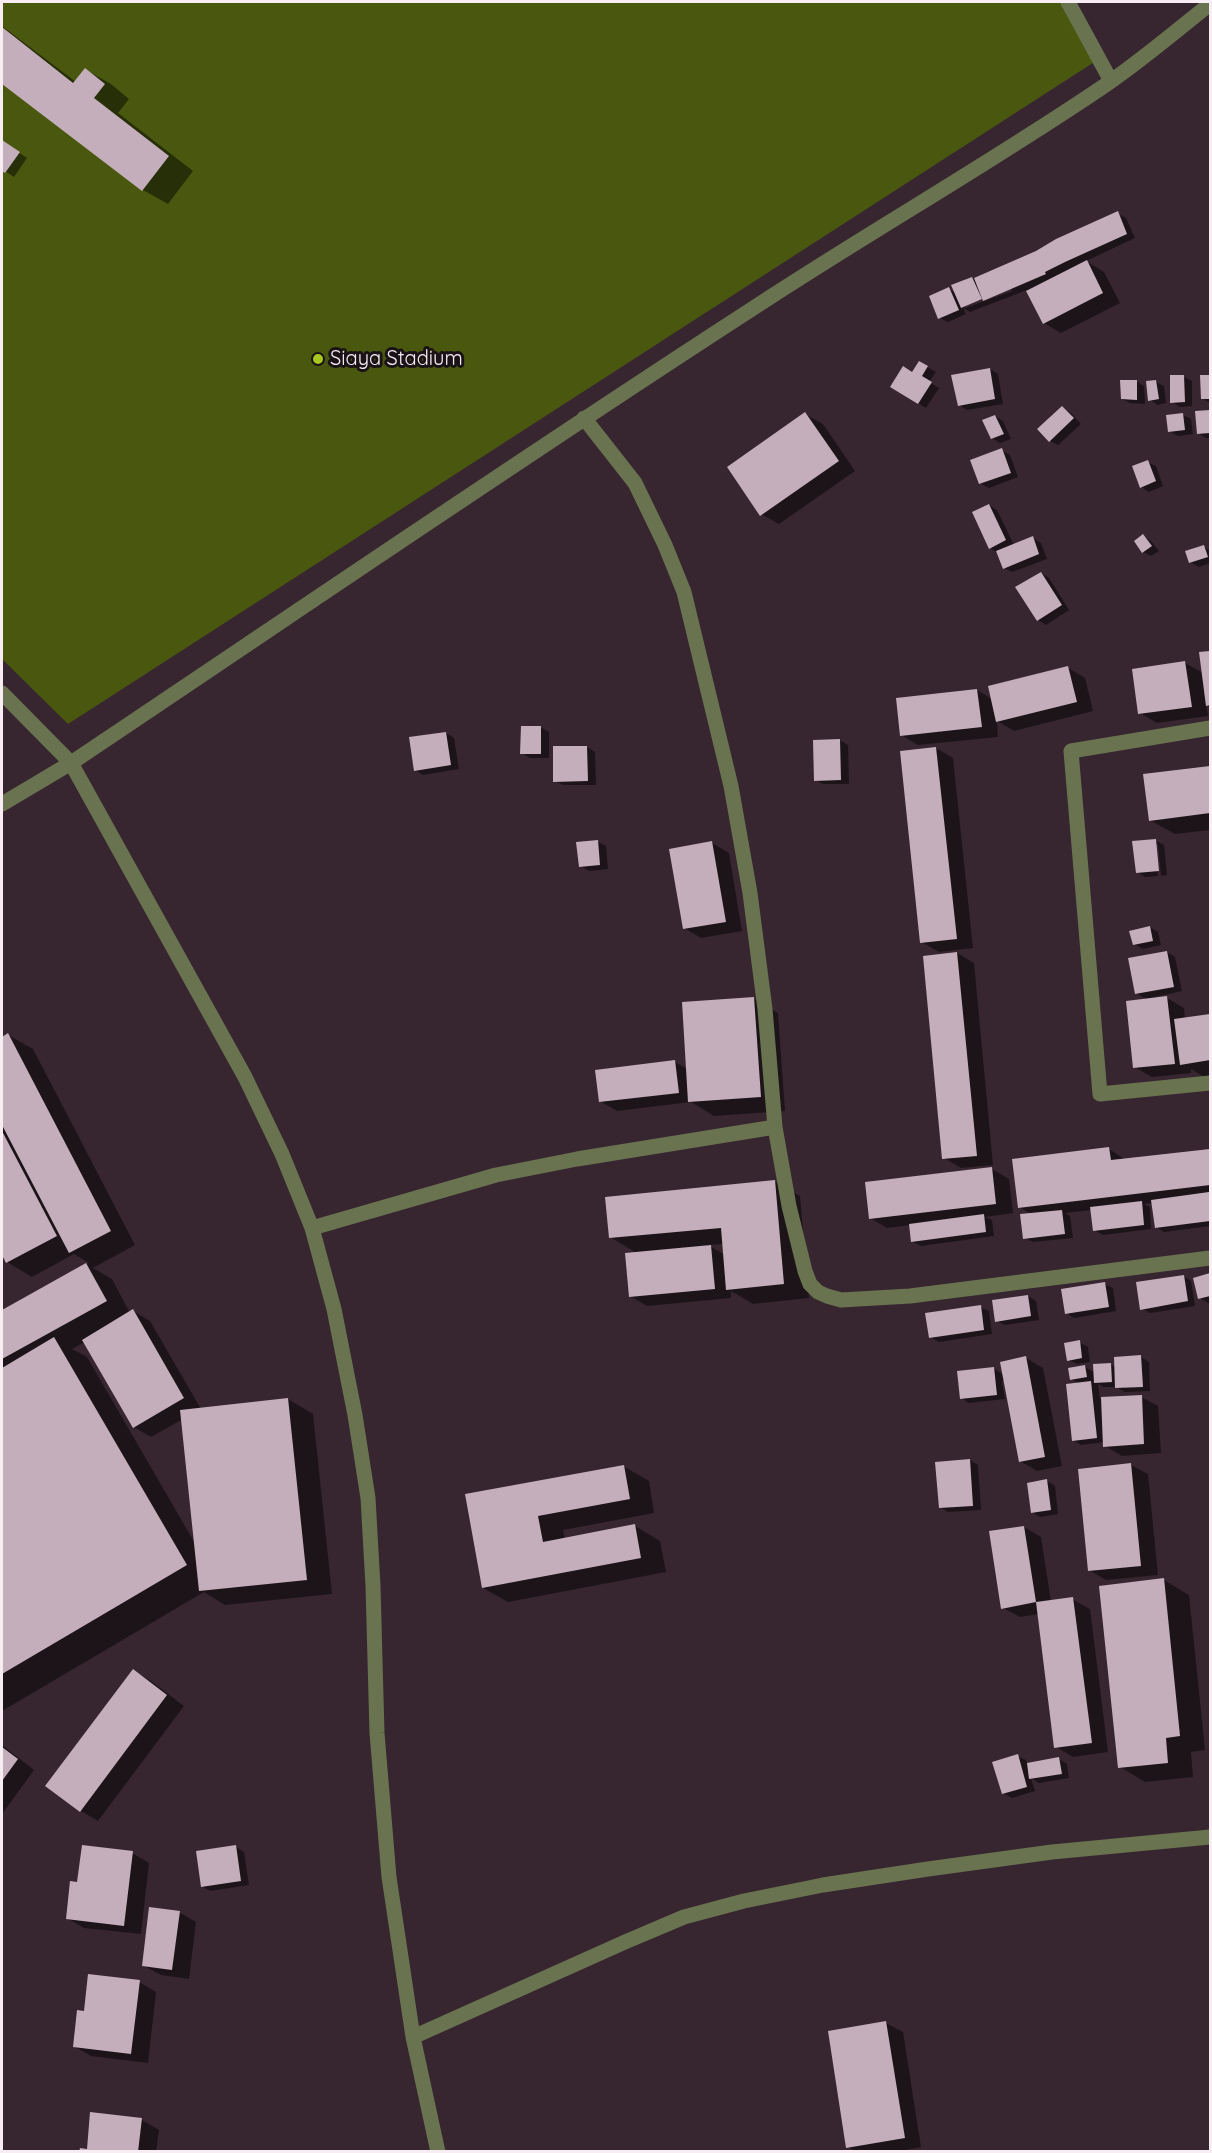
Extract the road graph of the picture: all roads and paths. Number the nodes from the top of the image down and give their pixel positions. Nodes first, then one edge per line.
1 (1068, 2) edge
2 (1210, 4) edge
3 (1111, 81) junction
4 (584, 418) junction
5 (2, 693) edge
6 (1210, 728) edge
7 (71, 763) junction
8 (2, 804) edge
9 (1210, 1083) edge
10 (775, 1127) junction
11 (312, 1228) junction
12 (1210, 1258) edge
13 (1210, 1837) edge
14 (413, 2037) junction
15 (438, 2151) edge

1 - 3 street
2 - 3 street
3 - 4 street
4 - 7 street
4 - 10 street
5 - 7 street
6 - 9 street
7 - 8 street
7 - 11 street
10 - 11 street
10 - 12 street
11 - 14 street
13 - 14 street
14 - 15 street

